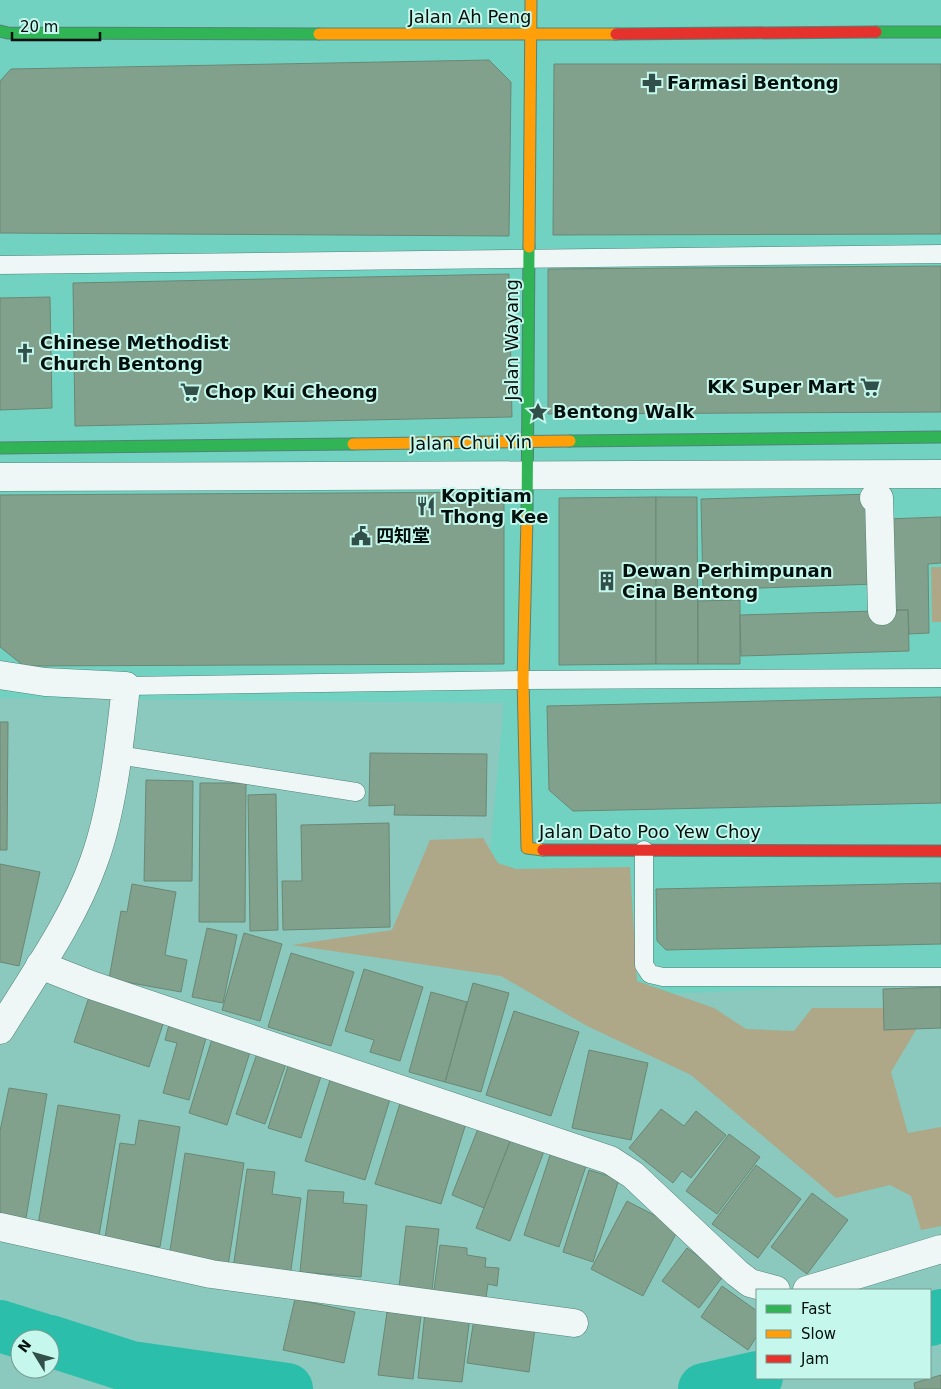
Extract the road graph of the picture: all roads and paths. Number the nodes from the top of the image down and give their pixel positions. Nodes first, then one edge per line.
1 (531, 0) edge
2 (941, 32) edge
3 (3, 34) edge
4 (531, 35) junction
5 (941, 254) edge
6 (530, 260) junction
7 (0, 266) edge
8 (941, 436) edge
9 (528, 442) junction
10 (0, 448) edge
11 (941, 474) edge
12 (528, 475) junction
13 (0, 477) edge
14 (874, 498) dead end
15 (882, 610) dead end
16 (0, 675) edge
17 (941, 678) edge
18 (523, 680) junction
19 (126, 686) junction
20 (118, 755) junction
21 (356, 792) dead end
22 (644, 850) junction
23 (941, 851) edge
24 (40, 965) junction
25 (941, 977) edge
26 (0, 1030) edge
27 (0, 1228) edge
28 (941, 1249) edge
29 (772, 1289) edge
30 (810, 1289) edge
31 (574, 1323) dead end

1 - 4 street, Jalan Wayang
2 - 4 street, Jalan Ah Peng
3 - 4 street, Jalan Ah Peng
4 - 6 street, Jalan Wayang
5 - 6 lane
6 - 7 lane
6 - 9 street, Jalan Wayang
8 - 9 street, Jalan Chui Yin
9 - 10 street, Jalan Chui Yin
9 - 12 street, Jalan Wayang
11 - 12 street, Jalan Chui Yin
12 - 13 street, Jalan Chui Yin
12 - 18 street, Jalan Wayang
14 - 15 street
16 - 19 street
17 - 18 lane
18 - 19 lane
18 - 22 street, Jalan Dato Poo Yew Choy
19 - 20 street
20 - 21 lane
20 - 24 street
22 - 23 street, Jalan Dato Poo Yew Choy
22 - 25 lane
24 - 26 street
24 - 29 street
27 - 31 street
28 - 30 street

